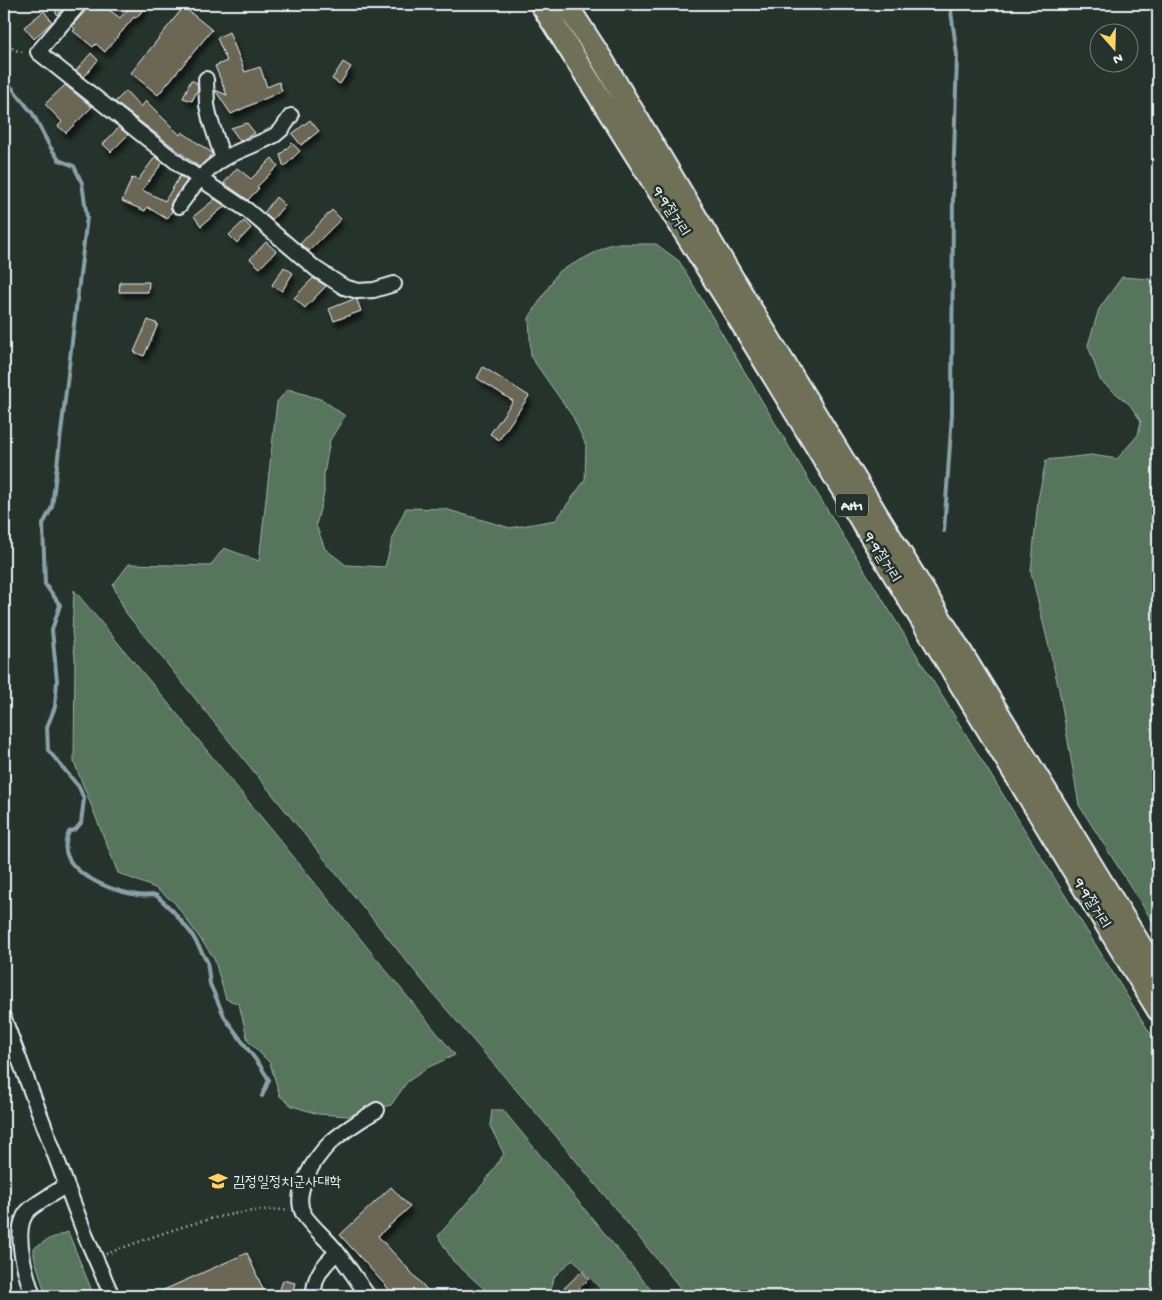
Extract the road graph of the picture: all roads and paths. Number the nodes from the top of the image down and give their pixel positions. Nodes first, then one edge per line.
1 (79, 4) edge
2 (541, 4) edge
3 (566, 4) edge
4 (4, 42) edge
5 (38, 52) junction
6 (206, 79) dead end
7 (291, 116) dead end
8 (223, 159) junction
9 (199, 179) junction
10 (179, 206) dead end
11 (394, 284) dead end
12 (1158, 974) edge
13 (1158, 1010) edge
14 (4, 1019) edge
15 (377, 1110) dead end
16 (66, 1185) junction
17 (304, 1214) junction
18 (337, 1252) junction
19 (95, 1258) junction
20 (33, 1296) edge
21 (112, 1296) edge
22 (314, 1296) edge
23 (368, 1296) edge

1 - 5 street
2 - 13 highway, 9·9절거리 / AH1
3 - 12 highway, 9·9절거리 / AH1
4 - 5 path
5 - 9 street
6 - 8 street
7 - 8 street
8 - 9 street
9 - 10 street
9 - 11 street
14 - 16 street
15 - 17 street
16 - 19 street
16 - 20 street
17 - 18 street
17 - 19 path
18 - 22 street
18 - 23 street
19 - 21 street

